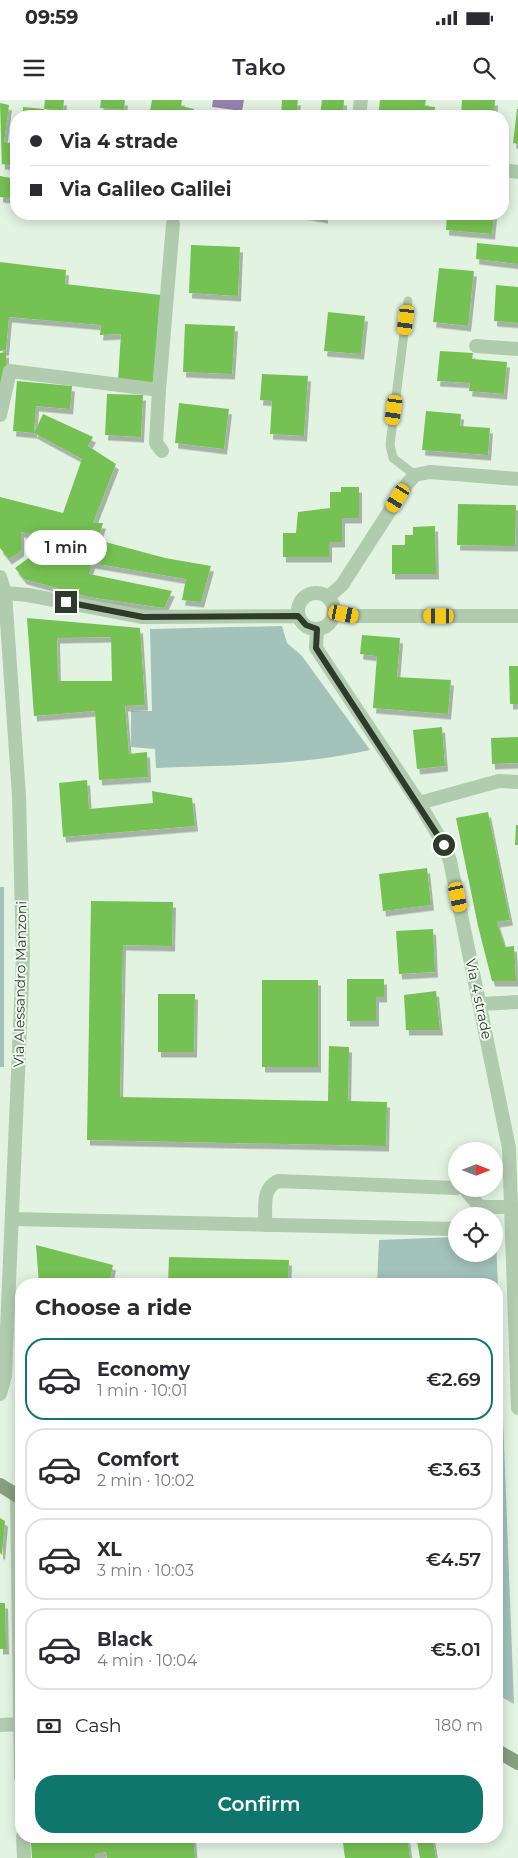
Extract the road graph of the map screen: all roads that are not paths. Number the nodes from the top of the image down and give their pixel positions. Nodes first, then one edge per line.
1 (173, 224) dead end
2 (408, 302) dead end
3 (476, 346) dead end
4 (518, 349) edge
5 (159, 390) junction
6 (0, 415) edge
7 (162, 451) dead end
8 (415, 475) junction
9 (518, 479) edge
10 (0, 576) edge
11 (3, 593) edge
12 (328, 598) junction
13 (334, 611) junction
14 (298, 616) junction
15 (518, 616) edge
16 (317, 629) junction
17 (518, 782) edge
18 (419, 803) junction
19 (518, 1002) edge
20 (480, 1004) junction
21 (448, 1188) edge
22 (514, 1198) edge
23 (489, 1207) edge
24 (12, 1220) junction
25 (266, 1225) junction
26 (448, 1229) edge
27 (3, 1378) edge
28 (0, 1394) edge
29 (518, 1408) edge
30 (0, 1485) edge
31 (15, 1494) edge
32 (15, 1724) edge
33 (0, 1725) edge
34 (503, 1754) edge
35 (518, 1763) edge
36 (23, 1843) edge
37 (24, 1858) edge

1 - 5 street
2 - 8 lane
3 - 4 street
5 - 6 street
5 - 7 street
8 - 9 street
8 - 12 street
10 - 11 street, Via Alessandro Manzoni
11 - 14 street
11 - 24 street, Via Alessandro Manzoni
12 - 13 street
12 - 14 street
13 - 15 street
13 - 16 street
14 - 16 street
16 - 18 street, Via 4 strade
17 - 18 street
18 - 20 street, Via 4 strade
19 - 20 street
20 - 22 street, Via 4 strade
21 - 25 street
22 - 23 street
22 - 29 street, Via 4 strade
24 - 25 street
24 - 27 street, Via Alessandro Manzoni
25 - 26 street
27 - 28 street, Via Alessandro Manzoni
30 - 31 main road
32 - 33 street
34 - 35 main road
36 - 37 street

